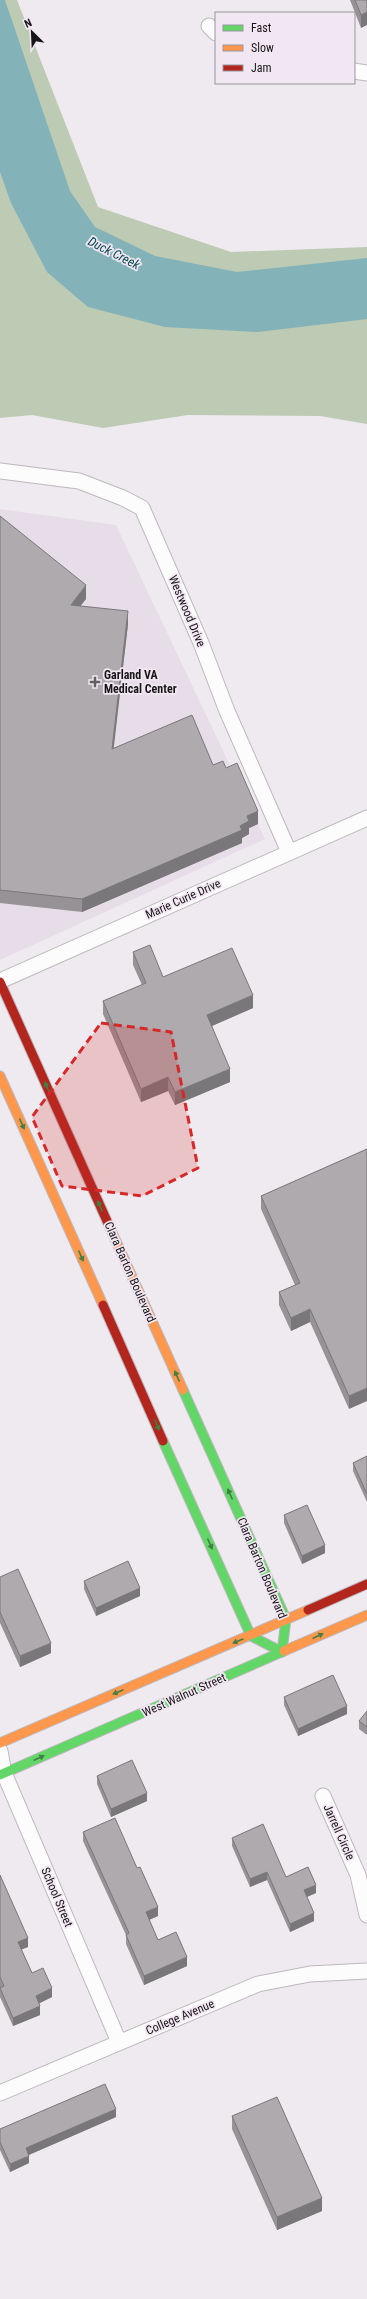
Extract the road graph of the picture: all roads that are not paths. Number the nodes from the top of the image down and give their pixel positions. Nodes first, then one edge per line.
1 (355, 71) edge
2 (367, 73) edge
3 (0, 471) edge
4 (367, 818) edge
5 (289, 852) junction
6 (0, 982) edge
7 (0, 1076) edge
8 (367, 1584) edge
9 (367, 1615) edge
10 (286, 1619) junction
11 (251, 1636) junction
12 (282, 1652) junction
13 (0, 1743) edge
14 (0, 1751) edge
15 (2, 1774) edge
16 (323, 1796) dead end
17 (367, 1916) edge
18 (367, 1971) edge
19 (119, 2042) junction
20 (0, 2093) edge

1 - 2 street
3 - 5 street, Westwood Drive
4 - 5 street, Marie Curie Drive
5 - 6 street, Marie Curie Drive
10 -> 6 street, Clara Barton Boulevard
7 -> 11 street
8 - 10 street
12 -> 9 street, West Walnut Street
10 - 11 street
10 - 12 street, Clara Barton Boulevard
11 - 12 street
11 -> 13 street
15 -> 12 street, West Walnut Street
14 - 15 street, School Street
15 - 19 street, School Street
16 - 17 street, Jarrell Circle
18 - 19 street, College Avenue
19 - 20 street, College Avenue

